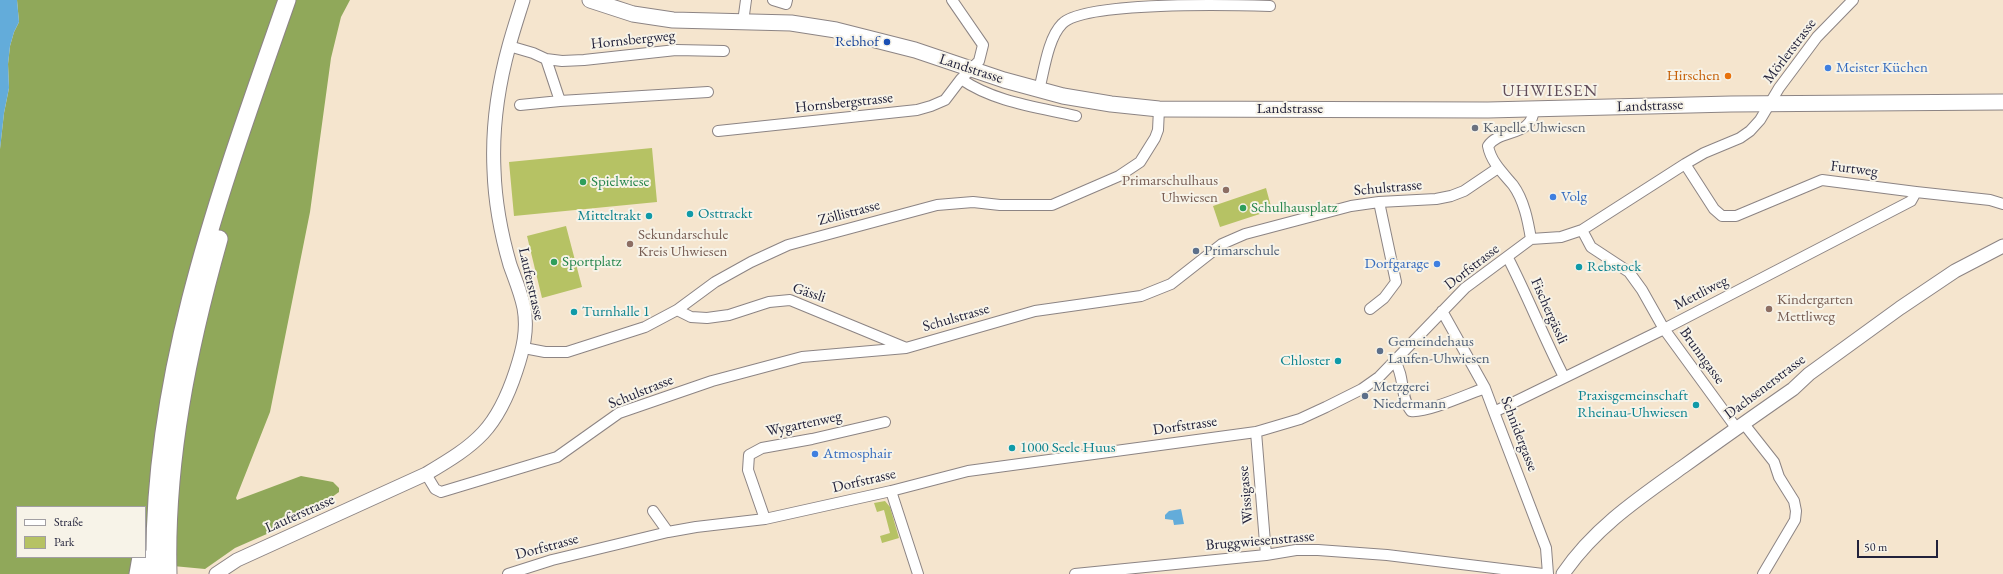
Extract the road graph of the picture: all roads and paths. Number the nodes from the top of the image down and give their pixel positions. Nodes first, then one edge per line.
1 (287, 0) edge
2 (299, 0) edge
3 (523, 0) edge
4 (590, 0) edge
5 (746, 0) edge
6 (773, 0) edge
7 (788, 0) edge
8 (952, 0) edge
9 (1853, 0) edge
10 (1270, 6) dead end
11 (743, 22) junction
12 (508, 46) junction
13 (724, 51) dead end
14 (546, 59) junction
15 (966, 74) junction
16 (1039, 90) junction
17 (708, 92) dead end
18 (560, 101) junction
19 (2003, 102) edge
20 (1770, 104) junction
21 (520, 105) dead end
22 (1534, 108) junction
23 (1159, 109) junction
24 (1076, 116) dead end
25 (718, 131) dead end
26 (1685, 164) junction
27 (1498, 168) junction
28 (1916, 192) junction
29 (1379, 202) junction
30 (2003, 204) edge
31 (1582, 230) junction
32 (1531, 239) junction
33 (2003, 246) edge
34 (1508, 258) junction
35 (1370, 309) dead end
36 (677, 310) junction
37 (1442, 312) junction
38 (1664, 329) junction
39 (524, 348) junction
40 (906, 348) junction
41 (1395, 362) junction
42 (1564, 377) junction
43 (1485, 388) junction
44 (1494, 412) junction
45 (885, 422) dead end
46 (1740, 426) junction
47 (1256, 432) junction
48 (160, 459) junction
49 (426, 474) junction
50 (891, 491) junction
51 (653, 511) dead end
52 (765, 519) junction
53 (668, 532) junction
54 (146, 533) edge
55 (1266, 555) junction
56 (142, 558) edge
57 (138, 574) edge
58 (155, 574) edge
59 (168, 574) edge
60 (216, 574) edge
61 (508, 574) edge
62 (918, 574) edge
63 (1075, 574) edge
64 (1543, 574) edge
65 (1548, 574) edge
66 (1563, 574) edge
67 (1763, 574) edge

1 - 48 highway
2 - 59 highway
3 - 12 street, Lauferstrasse
4 - 11 main road, Landstrasse
5 - 11 street
6 - 7 street
8 - 15 street, Hornsbergstrasse
9 - 20 street, Mörlerstrasse
10 - 16 street
11 - 15 main road, Landstrasse
12 - 14 street, Hornsbergweg
12 - 39 street, Lauferstrasse
13 - 14 street, Hornsbergweg
14 - 18 street
15 - 16 main road, Landstrasse
15 - 24 street
15 - 25 street, Hornsbergstrasse
16 - 23 main road, Landstrasse
17 - 18 street
18 - 21 street
19 - 20 main road, Landstrasse
20 - 22 main road, Landstrasse
20 - 26 street
22 - 23 main road, Landstrasse
22 - 27 street
23 - 36 street, Zöllistrasse
26 - 28 street, Furtweg
26 - 31 street
27 - 29 street, Schulstrasse
27 - 32 street
28 - 30 street, Furtweg
28 - 38 street, Mettliweg
29 - 35 street
29 - 40 street, Schulstrasse
31 - 32 street
31 - 38 street, Brunngasse
32 - 34 street, Dorfstrasse
33 - 46 street, Dachsenerstrasse
34 - 37 street, Dorfstrasse
34 - 42 street, Fischergässli
36 - 39 street, Zöllistrasse
36 - 40 street, Gässli
37 - 41 street, Dorfstrasse
37 - 43 street, Schnidergasse
38 - 42 street, Mettliweg
38 - 46 street, Brunngasse
39 - 49 street, Lauferstrasse
40 - 49 street, Schulstrasse
41 - 43 street
41 - 47 street, Dorfstrasse
42 - 44 street, Mettliweg
43 - 44 street, Schnidergasse
44 - 65 street, Schnidergasse
45 - 52 street, Wygartenweg
46 - 66 street, Dachsenerstrasse
46 - 67 street, Brunngasse
47 - 50 street, Dorfstrasse
47 - 55 street, Wissigasse
48 - 54 highway
48 - 58 highway
49 - 60 street, Lauferstrasse
50 - 52 street, Dorfstrasse
50 - 62 street
51 - 53 street
52 - 53 street, Dorfstrasse
53 - 61 street, Dorfstrasse
55 - 63 street, Bruggwiesenstrasse
55 - 64 street, Bruggwiesenstrasse
56 - 57 highway

